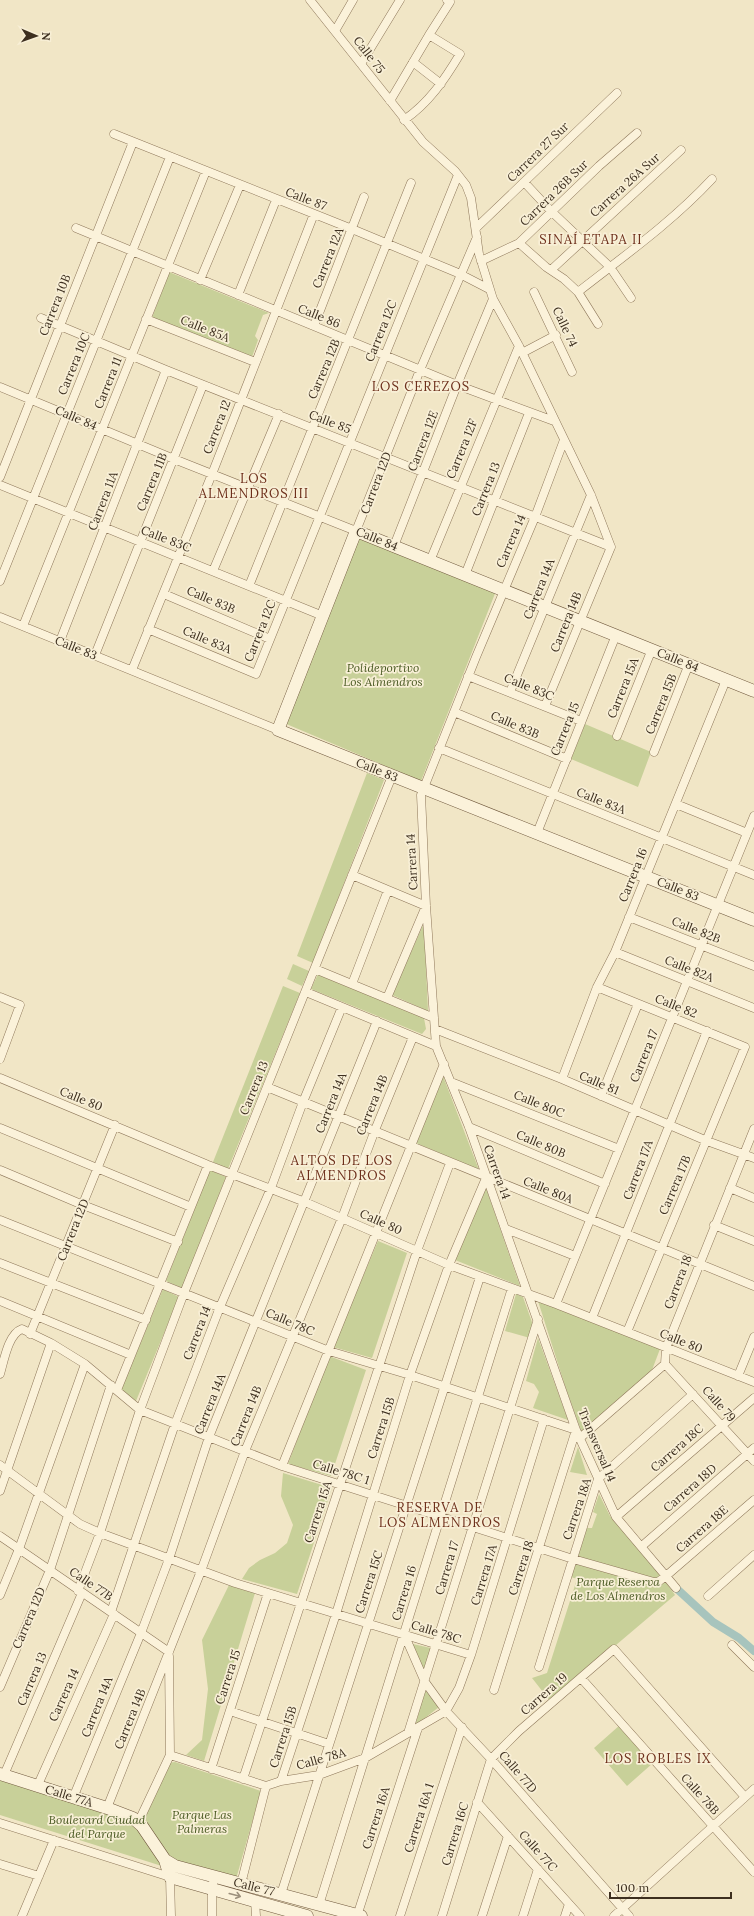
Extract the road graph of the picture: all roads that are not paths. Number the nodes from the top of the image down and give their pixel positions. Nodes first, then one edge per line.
1 (311, 0) edge
2 (353, 0) edge
3 (400, 0) edge
4 (449, 1) edge
5 (334, 31) junction
6 (429, 35) junction
7 (413, 62) junction
8 (361, 64) junction
9 (441, 84) junction
10 (617, 93) dead end
11 (390, 101) junction
12 (406, 122) junction
13 (637, 133) dead end
14 (114, 134) dead end
15 (133, 142) junction
16 (681, 150) dead end
17 (170, 157) junction
18 (206, 171) junction
19 (458, 175) junction
20 (712, 179) dead end
21 (524, 182) junction
22 (411, 183) dead end
23 (240, 185) junction
24 (364, 197) dead end
25 (276, 200) junction
26 (551, 211) junction
27 (314, 214) junction
28 (76, 228) dead end
29 (352, 229) junction
30 (476, 233) junction
31 (95, 236) junction
32 (583, 240) junction
33 (519, 243) junction
34 (387, 244) junction
35 (131, 251) junction
36 (424, 259) junction
37 (481, 261) junction
38 (167, 267) junction
39 (610, 267) junction
40 (551, 270) junction
41 (460, 274) junction
42 (200, 280) junction
43 (489, 289) junction
44 (534, 292) dead end
45 (578, 292) junction
46 (238, 295) junction
47 (631, 298) dead end
48 (493, 299) junction
49 (276, 312) junction
50 (41, 318) dead end
51 (146, 319) junction
52 (598, 324) dead end
53 (59, 325) junction
54 (314, 326) junction
55 (556, 335) junction
56 (96, 340) junction
57 (349, 341) junction
58 (520, 350) junction
59 (384, 355) junction
60 (131, 356) junction
61 (255, 362) junction
62 (166, 370) junction
63 (420, 370) junction
64 (572, 372) dead end
65 (202, 384) junction
66 (457, 385) junction
67 (0, 387) edge
68 (31, 399) junction
69 (495, 399) junction
70 (241, 400) junction
71 (530, 413) junction
72 (67, 414) junction
73 (279, 414) junction
74 (554, 422) junction
75 (312, 428) junction
76 (103, 429) junction
77 (564, 440) junction
78 (350, 442) junction
79 (138, 444) junction
80 (386, 456) junction
81 (174, 459) junction
82 (424, 472) junction
83 (212, 474) junction
84 (0, 477) edge
85 (0, 485) edge
86 (460, 487) junction
87 (247, 488) junction
88 (591, 496) junction
89 (33, 498) junction
90 (494, 501) junction
91 (282, 502) junction
92 (69, 513) junction
93 (320, 516) junction
94 (534, 517) junction
95 (105, 528) junction
96 (356, 531) junction
97 (575, 533) junction
98 (140, 543) junction
99 (394, 546) junction
100 (610, 547) junction
101 (178, 557) junction
102 (430, 561) junction
103 (213, 571) junction
104 (465, 575) junction
105 (0, 581) edge
106 (248, 586) junction
107 (504, 589) junction
108 (164, 594) junction
109 (286, 600) junction
110 (545, 607) junction
111 (323, 616) junction
112 (0, 617) edge
113 (580, 620) junction
114 (23, 626) junction
115 (148, 629) junction
116 (616, 634) junction
117 (270, 638) junction
118 (60, 641) junction
119 (652, 649) junction
120 (95, 655) junction
121 (689, 664) junction
122 (132, 670) junction
123 (256, 674) joint
124 (468, 676) junction
125 (726, 680) junction
126 (754, 691) edge
127 (510, 692) junction
128 (545, 706) junction
129 (454, 712) junction
130 (582, 721) junction
131 (278, 730) junction
132 (617, 736) dead end
133 (439, 748) junction
134 (654, 752) dead end
135 (566, 759) junction
136 (392, 776) junction
137 (423, 788) junction
138 (553, 794) junction
139 (676, 804) junction
140 (754, 816) edge
141 (537, 833) junction
142 (747, 834) junction
143 (661, 838) junction
144 (734, 867) junction
145 (352, 875) junction
146 (754, 875) edge
147 (646, 877) junction
148 (388, 890) junction
149 (426, 906) junction
150 (718, 906) junction
151 (629, 917) junction
152 (754, 920) edge
153 (702, 945) junction
154 (615, 952) junction
155 (754, 966) edge
156 (315, 969) junction
157 (688, 980) junction
158 (352, 984) junction
159 (597, 987) junction
160 (306, 992) junction
161 (0, 997) edge
162 (387, 998) junction
163 (638, 1004) junction
164 (342, 1007) junction
165 (754, 1008) edge
166 (673, 1017) junction
167 (434, 1018) junction
168 (377, 1021) junction
169 (435, 1029) junction
170 (707, 1032) junction
171 (413, 1036) junction
172 (436, 1046) junction
173 (745, 1047) joint
174 (0, 1059) edge
175 (444, 1064) junction
176 (0, 1078) edge
177 (562, 1079) junction
178 (451, 1082) junction
179 (267, 1088) junction
180 (601, 1096) junction
181 (303, 1102) junction
182 (635, 1112) junction
183 (339, 1116) junction
184 (669, 1124) junction
185 (115, 1126) junction
186 (469, 1127) junction
187 (0, 1128) edge
188 (754, 1129) edge
189 (374, 1130) junction
190 (707, 1141) junction
191 (751, 1144) edge
192 (411, 1146) junction
193 (619, 1149) junction
194 (744, 1154) junction
195 (754, 1158) edge
196 (450, 1163) junction
197 (208, 1165) junction
198 (97, 1169) junction
199 (0, 1170) edge
200 (231, 1174) junction
201 (486, 1178) junction
202 (605, 1184) junction
203 (271, 1188) junction
204 (730, 1188) junction
205 (754, 1198) edge
206 (305, 1202) junction
207 (83, 1205) junction
208 (191, 1207) junction
209 (342, 1218) junction
210 (0, 1220) edge
211 (590, 1220) junction
212 (714, 1224) junction
213 (506, 1229) junction
214 (376, 1233) junction
215 (626, 1234) junction
216 (754, 1241) edge
217 (178, 1242) junction
218 (66, 1246) junction
219 (662, 1248) junction
220 (416, 1251) junction
221 (575, 1256) junction
222 (0, 1263) edge
223 (699, 1263) junction
224 (449, 1265) junction
225 (480, 1277) junction
226 (51, 1283) junction
227 (161, 1284) junction
228 (754, 1286) edge
229 (512, 1288) junction
230 (184, 1293) junction
231 (528, 1294) junction
232 (0, 1301) edge
233 (556, 1304) junction
234 (220, 1307) junction
235 (37, 1317) junction
236 (592, 1318) junction
237 (538, 1319) junction
238 (146, 1320) junction
239 (256, 1321) junction
240 (627, 1332) junction
241 (30, 1334) junction
242 (292, 1337) junction
243 (754, 1337) edge
244 (51, 1344) junction
245 (666, 1348) junction
246 (329, 1351) junction
247 (131, 1355) junction
248 (85, 1364) junction
249 (665, 1364) junction
250 (379, 1365) junction
251 (0, 1374) edge
252 (410, 1375) junction
253 (738, 1376) junction
254 (754, 1382) edge
255 (445, 1387) junction
256 (114, 1388) junction
257 (693, 1394) junction
258 (478, 1398) junction
259 (754, 1398) edge
260 (510, 1408) junction
261 (140, 1410) junction
262 (544, 1419) junction
263 (175, 1424) junction
264 (722, 1425) junction
265 (578, 1434) junction
266 (209, 1437) junction
267 (754, 1448) edge
268 (245, 1452) junction
269 (748, 1454) junction
270 (754, 1461) edge
271 (282, 1466) junction
272 (3, 1467) edge
273 (598, 1480) junction
274 (340, 1484) junction
275 (0, 1491) edge
276 (38, 1492) junction
277 (372, 1494) junction
278 (754, 1500) edge
279 (406, 1505) junction
280 (67, 1514) junction
281 (441, 1516) junction
282 (616, 1517) junction
283 (473, 1526) junction
284 (100, 1533) junction
285 (0, 1536) edge
286 (508, 1538) junction
287 (134, 1545) junction
288 (642, 1546) junction
289 (540, 1548) junction
290 (19, 1549) junction
291 (754, 1555) edge
292 (169, 1559) junction
293 (573, 1559) junction
294 (50, 1570) junction
295 (201, 1571) junction
296 (666, 1576) junction
297 (676, 1588) dead end
298 (80, 1592) junction
299 (268, 1593) junction
300 (0, 1595) edge
301 (708, 1596) dead end
302 (301, 1603) junction
303 (112, 1613) junction
304 (336, 1614) junction
305 (368, 1624) junction
306 (141, 1633) junction
307 (404, 1634) junction
308 (436, 1644) junction
309 (732, 1645) dead end
310 (169, 1652) junction
311 (471, 1655) junction
312 (539, 1667) dead end
313 (754, 1667) edge
314 (581, 1678) junction
315 (425, 1682) junction
316 (0, 1687) edge
317 (494, 1690) dead end
318 (230, 1711) junction
319 (446, 1711) junction
320 (262, 1721) junction
321 (462, 1727) junction
322 (418, 1728) junction
323 (297, 1732) junction
324 (408, 1734) junction
325 (329, 1744) junction
326 (170, 1755) junction
327 (365, 1758) junction
328 (491, 1758) junction
329 (211, 1769) junction
330 (2, 1774) edge
331 (319, 1775) junction
332 (243, 1779) junction
333 (281, 1781) junction
334 (37, 1786) junction
335 (266, 1786) junction
336 (754, 1789) edge
337 (745, 1797) junction
338 (73, 1798) junction
339 (477, 1802) junction
340 (107, 1808) junction
341 (0, 1823) edge
342 (138, 1823) junction
343 (713, 1826) junction
344 (508, 1836) junction
345 (54, 1840) junction
346 (165, 1860) junction
347 (0, 1865) edge
348 (538, 1869) junction
349 (754, 1872) edge
350 (39, 1876) junction
351 (170, 1877) junction
352 (213, 1883) junction
353 (241, 1884) junction
354 (281, 1894) junction
355 (256, 1900) junction
356 (569, 1904) junction
357 (319, 1905) junction
358 (622, 1908) junction
359 (22, 1916) edge
360 (171, 1916) edge
361 (212, 1916) edge
362 (256, 1916) edge
363 (307, 1916) edge
364 (359, 1916) edge
365 (400, 1916) edge
366 (442, 1916) edge
367 (482, 1916) edge
368 (523, 1916) edge
369 (565, 1916) edge
370 (580, 1916) edge
371 (614, 1916) edge
372 (629, 1916) edge

1 - 5 street, Calle 75
2 - 5 street
3 - 8 street
4 - 6 street
5 - 8 street, Calle 75
6 - 7 street
6 - 9 street
7 - 9 street
7 - 11 street
8 - 11 street, Calle 75
9 - 12 street
10 - 21 street, Carrera 27 Sur
11 - 12 street, Calle 75
12 - 19 street, Calle 75
13 - 26 street, Carrera 26B Sur
14 - 15 street, Calle 87
15 - 17 street, Calle 87
15 - 31 street, Carrera 10B
16 - 32 street, Carrera 26A Sur
17 - 18 street, Calle 87
17 - 35 street, Carrera 10C
18 - 23 street, Calle 87
18 - 38 street, Carrera 11
19 - 30 street, Calle 75
19 - 36 street, Carrera 12C
20 - 39 street
21 - 26 street
21 - 30 street, Carrera 27 Sur
22 - 34 street, Carrera 12B
23 - 25 street, Calle 87
23 - 42 street
24 - 29 street, Carrera 12A
25 - 27 street, Calle 87
25 - 46 street
26 - 32 street
26 - 33 street, Carrera 26B Sur
27 - 29 street, Calle 87
27 - 49 street, Carrera 12
28 - 31 street, Calle 86
29 - 34 street, Calle 87
29 - 54 street, Carrera 12A
30 - 37 street, Calle 75
30 - 41 street, Carrera 12D
31 - 35 street, Calle 86
31 - 53 street, Carrera 10B
32 - 39 street
32 - 40 street, Carrera 26A Sur
33 - 37 street, Carrera 26B Sur
33 - 40 street
34 - 36 street, Calle 87
34 - 57 street, Carrera 12B
35 - 38 street, Calle 86
35 - 56 street, Carrera 10C
36 - 41 street, Calle 87
36 - 59 street, Carrera 12C
37 - 43 street, Calle 75
38 - 42 street, Calle 86
38 - 51 street, Carrera 11
39 - 45 street
39 - 47 street
40 - 45 street
41 - 43 street, Calle 87
41 - 63 street, Carrera 12D
42 - 46 street, Calle 86
43 - 48 street, Calle 75
44 - 55 street, Calle 74
45 - 52 street
46 - 49 street, Calle 86
48 - 58 street, Calle 75
48 - 66 street, Carrera 12E
49 - 54 street, Calle 86
49 - 61 street, Carrera 12
50 - 53 street, Calle 85
51 - 60 street, Carrera 11
51 - 61 street, Calle 85A
53 - 56 street, Calle 85
53 - 68 street, Carrera 10B
54 - 57 street, Calle 86
55 - 58 street
55 - 64 street, Calle 74
56 - 60 street, Calle 85
56 - 72 street, Carrera 10C
57 - 59 street, Calle 86
57 - 75 street, Carrera 12B
58 - 69 street, Carrera 12F
58 - 74 street, Calle 75
59 - 63 street, Calle 86
59 - 78 street, Carrera 12C
60 - 62 street, Calle 85
60 - 76 street, Carrera 11
61 - 70 street, Carrera 12
62 - 65 street, Calle 85
62 - 79 street, Carrera 11A
63 - 66 street, Calle 86
63 - 80 street, Carrera 12D
65 - 70 street, Calle 85
65 - 81 street, Carrera 11B
66 - 69 street, Calle 86
66 - 82 street, Carrera 12E
67 - 68 street, Calle 84
68 - 72 street, Calle 84
68 - 84 street, Carrera 10B
69 - 71 street, Calle 86
69 - 86 street, Carrera 12F
70 - 73 street, Calle 85
70 - 83 street, Carrera 12
71 - 74 street, Calle 86
71 - 90 street, Carrera 13
72 - 76 street, Calle 84
72 - 89 street, Carrera 10C
73 - 75 street, Calle 85
73 - 87 street
74 - 77 street, Calle 75
75 - 78 street, Calle 85
75 - 91 street, Carrera 12B
76 - 79 street, Calle 84
76 - 92 street, Carrera 11
77 - 88 street, Calle 75
77 - 94 street, Carrera 14
78 - 80 street, Calle 85
78 - 93 street, Carrera 12C
79 - 81 street, Calle 84
79 - 95 street, Carrera 11A
80 - 82 street, Calle 85
80 - 96 street, Carrera 12D
81 - 83 street, Calle 84
81 - 98 street, Carrera 11B
82 - 86 street, Calle 85
82 - 99 street, Carrera 12E
83 - 87 street, Calle 84
83 - 101 street, Carrera 12
85 - 89 street, Calle 83C
86 - 90 street, Calle 85
86 - 102 street, Carrera 12F
87 - 91 street, Calle 84
87 - 103 street
88 - 97 street, Carrera 14A
88 - 100 street, Calle 75
89 - 92 street, Calle 83C
89 - 105 street, Carrera 10C
90 - 94 street, Calle 85
90 - 104 street, Carrera 13
91 - 93 street, Calle 84
91 - 106 street, Carrera 12B
92 - 95 street, Calle 83C
92 - 114 street, Carrera 11
93 - 96 street, Calle 84
93 - 109 street, Carrera 12C
94 - 97 street, Calle 85
94 - 107 street, Carrera 14
95 - 98 street, Calle 83C
95 - 118 street, Carrera 11A
96 - 99 street, Calle 84
96 - 111 street, Carrera 12D
97 - 100 street, Calle 85
97 - 110 street, Carrera 14A
98 - 101 street, Calle 83C
98 - 120 street, Carrera 11B
99 - 102 street, Calle 84
100 - 113 street, Carrera 14B
101 - 103 street, Calle 83C
101 - 108 street, Carrera 12
102 - 104 street, Calle 84
103 - 106 street, Calle 83C
104 - 107 street, Calle 84
106 - 109 street, Calle 83C
107 - 110 street, Calle 84
107 - 124 street, Carrera 14
108 - 115 street, Carrera 12
108 - 117 street, Calle 83B
109 - 111 street, Calle 83C
109 - 117 street, Carrera 12C
110 - 113 street, Calle 84
110 - 127 street, Carrera 14A
111 - 131 street, Carrera 12D
112 - 114 street, Calle 83
113 - 116 street, Calle 84
113 - 128 street, Carrera 14B
114 - 118 street, Calle 83
115 - 122 street, Carrera 12
115 - 123 street, Calle 83A
116 - 119 street, Calle 84
116 - 130 street, Carrera 15
117 - 123 street, Carrera 12C
118 - 120 street, Calle 83
119 - 121 street, Calle 84
119 - 132 street, Carrera 15A
120 - 122 street, Calle 83
121 - 125 street, Calle 84
121 - 134 street, Carrera 15B
122 - 131 street, Calle 83
124 - 127 street, Calle 83C
124 - 129 street, Carrera 14
125 - 126 street, Calle 84
125 - 139 street, Carrera 16
127 - 128 street, Calle 83C
128 - 130 street, Calle 83C
129 - 133 street, Carrera 14
129 - 135 street, Calle 83B
130 - 135 street, Carrera 15
131 - 136 street, Calle 83
133 - 137 street, Carrera 14
133 - 138 street, Calle 83A
135 - 138 street, Carrera 15
136 - 137 street, Calle 83
136 - 145 street, Carrera 13
137 - 141 street, Calle 83
137 - 149 street, Carrera 14
138 - 141 street, Carrera 15
138 - 143 street, Calle 83A
139 - 142 street
139 - 143 street, Carrera 16
140 - 142 street, Carrera 17
141 - 147 street, Calle 83
142 - 144 street, Carrera 17
143 - 144 street, Calle 83A
143 - 147 street, Carrera 16
144 - 146 street, Calle 83A
144 - 150 street, Carrera 17
145 - 148 street
145 - 156 street, Carrera 13
147 - 150 street, Calle 83
147 - 151 street, Carrera 16
148 - 149 street
148 - 158 street, Carrera 14
149 - 162 street
149 - 167 street, Carrera 14
150 - 152 street, Calle 83
150 - 153 street, Carrera 17
151 - 153 street, Calle 82B
151 - 154 street, Carrera 16
153 - 155 street, Calle 82B
153 - 157 street, Carrera 17
154 - 157 street, Calle 82A
154 - 159 street, Carrera 16
156 - 158 street
156 - 160 street, Carrera 13
157 - 165 street, Calle 82A
157 - 166 street, Carrera 17
158 - 162 street
159 - 163 street, Calle 82
159 - 177 street, Carrera 16
160 - 164 street
160 - 179 street, Carrera 13
161 - 174 street
162 - 167 street
163 - 166 street, Calle 82
163 - 180 street
164 - 168 street
164 - 181 street, Carrera 14
166 - 170 street, Calle 82
166 - 182 street, Carrera 17
167 - 169 street, Carrera 14
168 - 171 street
168 - 183 street, Carrera 14A
169 - 172 street, Carrera 14
169 - 177 street, Calle 81
170 - 173 street, Calle 82
170 - 184 street, Carrera 17A
171 - 172 street
171 - 189 street, Carrera 14B
172 - 175 street, Carrera 14
173 - 190 street, Carrera 17B
175 - 178 street, Carrera 14
175 - 192 street
176 - 185 street, Calle 80
177 - 180 street, Calle 81
178 - 186 street, Carrera 14
178 - 193 street, Calle 80C
179 - 181 street, Calle 80A
179 - 200 street, Carrera 13
180 - 182 street, Calle 81
181 - 183 street, Calle 80A
181 - 203 street, Carrera 14
182 - 184 street, Calle 81
182 - 193 street, Carrera 17
183 - 189 street, Calle 80A
183 - 206 street, Carrera 14A
184 - 190 street, Calle 81
184 - 215 street, Carrera 17A
185 - 197 street, Calle 80
185 - 198 street, Carrera 12D
186 - 201 street, Carrera 14
186 - 202 street, Calle 80B
187 - 198 street
188 - 191 street, Carrera 18
189 - 192 street, Calle 80A
189 - 209 street, Carrera 14B
190 - 194 street, Calle 81
190 - 219 street, Carrera 17B
191 - 194 street, Carrera 18
192 - 196 street, Calle 80A
192 - 214 street
193 - 202 street, Carrera 17
194 - 195 street, Calle 81
194 - 204 street, Carrera 18
196 - 201 street, Calle 80A
196 - 220 street, Carrera 15A
197 - 200 street, Calle 80
197 - 208 street
198 - 207 street, Carrera 12D
198 - 208 street
199 - 207 street
200 - 203 street, Calle 80
200 - 230 street, Carrera 13
201 - 211 street, Calle 80A
201 - 213 street, Carrera 14
201 - 224 street, Carrera 15B
202 - 211 street, Carrera 17
203 - 206 street, Calle 80
203 - 234 street, Carrera 14
204 - 205 street
204 - 212 street, Carrera 18
206 - 209 street, Calle 80
206 - 239 street, Carrera 14A
207 - 217 street
207 - 218 street, Carrera 12D
208 - 217 street
209 - 214 street, Calle 80
209 - 242 street, Carrera 14B
210 - 218 street, Calle 78C
211 - 215 street, Calle 80A
211 - 221 street, Carrera 17
212 - 216 street
212 - 223 street, Carrera 18
213 - 221 street
213 - 231 street, Carrera 14
214 - 220 street, Calle 80
214 - 246 street
215 - 219 street, Calle 80A
215 - 236 street, Carrera 17A
217 - 227 street
218 - 226 street, Carrera 12D
218 - 227 street, Calle 78C
219 - 223 street, Calle 80A
219 - 240 street, Carrera 17B
220 - 224 street, Calle 80
220 - 250 street, Carrera 15A
221 - 233 street, Carrera 17
222 - 226 street
223 - 228 street, Calle 80A
223 - 245 street, Carrera 18
224 - 225 street, Calle 80
224 - 252 street, Carrera 15B
225 - 229 street, Calle 80
225 - 255 street, Carrera 15C
226 - 235 street, Carrera 12D
226 - 238 street
227 - 230 street, Calle 78C
227 - 238 street
229 - 231 street, Calle 80
229 - 258 street, Carrera 16
230 - 234 street, Calle 78C
230 - 261 street, Carrera 13
231 - 233 street, Calle 80
231 - 237 street, Transversal 14
232 - 235 street
233 - 236 street, Calle 80
234 - 239 street, Calle 78C
234 - 263 street, Carrera 14
235 - 241 street, Carrera 12D
235 - 247 street
236 - 240 street, Calle 80
237 - 260 street, Carrera 17
237 - 265 street, Transversal 14
238 - 247 street
239 - 242 street, Calle 78C
239 - 266 street, Carrera 14A
240 - 245 street, Calle 80
241 - 244 street, Calle 78C 1
241 - 251 street
242 - 246 street, Calle 78C
242 - 268 street, Carrera 14B
243 - 253 street
244 - 248 street, Calle 78C 1
244 - 272 street
245 - 249 street, Carrera 18
245 - 253 street, Calle 80
246 - 250 street, Calle 78C
246 - 271 street
247 - 256 street
248 - 256 street, Calle 78C 1
248 - 276 street
249 - 257 street, Calle 79
249 - 265 street
250 - 252 street, Calle 78C
250 - 274 street, Carrera 15A
252 - 255 street, Calle 78C
252 - 277 street, Carrera 15B
253 - 254 street, Calle 80
255 - 258 street, Calle 78C
255 - 279 street, Carrera 15C
256 - 261 street, Calle 78C 1
256 - 280 street, Carrera 12D
257 - 264 street, Calle 79
257 - 273 street, Carrera 18A
258 - 260 street, Calle 78C
258 - 281 street, Carrera 16
259 - 264 street, Carrera 18C
260 - 262 street, Calle 78C
260 - 283 street, Carrera 17
261 - 263 street, Calle 78C 1
261 - 284 street, Carrera 13
262 - 265 street, Calle 78C
262 - 286 street, Carrera 17A
263 - 266 street, Calle 78C 1
263 - 287 street, Carrera 14
264 - 269 street, Calle 79
264 - 282 street, Carrera 18C
265 - 273 street, Transversal 14
265 - 289 street, Carrera 18
266 - 268 street, Calle 78C 1
266 - 292 street, Carrera 14A
267 - 269 street, Carrera 18D
268 - 271 street, Calle 78C 1
268 - 295 street, Carrera 14B
269 - 270 street, Calle 79
269 - 288 street, Carrera 18D
271 - 274 street, Calle 78C 1
272 - 275 street
272 - 276 street, Calle 78C
273 - 282 street, Transversal 14
273 - 293 street, Carrera 18A
274 - 277 street, Calle 78C 1
274 - 302 street, Carrera 15A
276 - 280 street, Calle 78C
276 - 290 street
277 - 279 street, Calle 78C 1
277 - 304 street, Carrera 15B
278 - 296 street, Carrera 18E
279 - 281 street, Calle 78C 1
279 - 305 street, Carrera 15C
280 - 284 street, Calle 78C
280 - 294 street, Carrera 12D
281 - 283 street, Calle 78C 1
281 - 307 street, Carrera 16
282 - 288 street, Transversal 14
283 - 286 street, Calle 78C 1
283 - 308 street, Carrera 17
284 - 287 street, Calle 78C
284 - 298 street, Carrera 13
285 - 290 street, Calle 77B
286 - 289 street, Calle 78C 1
286 - 311 street, Carrera 17A
287 - 292 street, Calle 78C
287 - 303 street, Carrera 14
288 - 296 street, Transversal 14
289 - 293 street, Calle 78C 1
289 - 317 street, Carrera 18
290 - 294 street, Calle 77B
290 - 300 street
291 - 301 street
292 - 295 street, Calle 78C
292 - 306 street, Carrera 14A
293 - 296 street, Calle 78C 1
293 - 312 street, Carrera 18A
294 - 298 street, Calle 77B
294 - 316 street, Carrera 12D
295 - 299 street, Calle 78C
295 - 310 street, Carrera 14B
296 - 297 street, Transversal 14
298 - 303 street, Calle 77B
298 - 330 street, Carrera 13
299 - 302 street, Calle 78C
299 - 318 street, Carrera 15
302 - 304 street, Calle 78C
302 - 320 street, Carrera 15A
303 - 306 street, Calle 77B
303 - 334 street, Carrera 14
304 - 305 street, Calle 78C
304 - 323 street, Carrera 15B
305 - 307 street, Calle 78C
305 - 325 street, Carrera 15C
306 - 310 street, Calle 77B
306 - 338 street, Carrera 14A
307 - 308 street, Calle 78C
307 - 315 street, Calle 77D
307 - 327 street, Carrera 16
308 - 311 street, Calle 78C
308 - 315 street, Carrera 17
309 - 313 street
310 - 326 street
310 - 340 street, Carrera 14B
311 - 319 street, Carrera 17A
314 - 328 street, Carrera 19
314 - 337 street, Carrera 19
314 - 343 street, Calle 78B
315 - 319 street, Calle 77D
315 - 324 street, Carrera 17
318 - 320 street
318 - 329 street, Carrera 15
319 - 321 street, Calle 77D
319 - 322 street, Calle 78A
320 - 323 street
320 - 332 street, Carrera 15A
321 - 328 street, Calle 77D
321 - 365 street, Carrera 16A 1
322 - 324 street, Calle 78A
322 - 364 street, Carrera 16A
323 - 325 street
323 - 333 street, Carrera 15B
324 - 327 street, Calle 78A
325 - 331 street, Carrera 15C
326 - 329 street
326 - 342 street
327 - 331 street, Calle 78A
327 - 357 street, Carrera 16
328 - 339 street, Carrera 16C
328 - 358 street, Calle 77D
329 - 332 street
330 - 334 street, Calle 77A
331 - 333 street, Calle 78A
331 - 354 street, Carrera 15C
332 - 335 street
333 - 335 street, Calle 78A
334 - 338 street, Calle 77A
335 - 353 street
336 - 337 street
337 - 343 street
338 - 340 street, Calle 77A
339 - 344 street, Calle 77C
339 - 366 street, Carrera 16C
340 - 342 street, Calle 77A
341 - 345 street, Calle 77
342 - 346 street, Calle 77A
343 - 349 street, Calle 78B
343 - 358 street
344 - 348 street, Calle 77C
344 - 367 street
345 - 350 street
345 - 351 street, Calle 77
346 - 351 street
346 - 352 street, Calle 77
347 - 350 street
348 - 356 street, Calle 77C
348 - 368 street
350 - 359 street
351 - 352 street, Calle 77
351 - 360 street
352 - 353 street, Calle 77
352 -> 355 street, Calle 77
352 - 361 street
353 - 354 street, Calle 77
354 - 357 street, Calle 77
355 - 362 street
355 - 363 street, Calle 77
356 - 369 street
356 - 370 street, Calle 77C
357 - 364 street, Calle 77
358 - 371 street
358 - 372 street, Calle 77D

